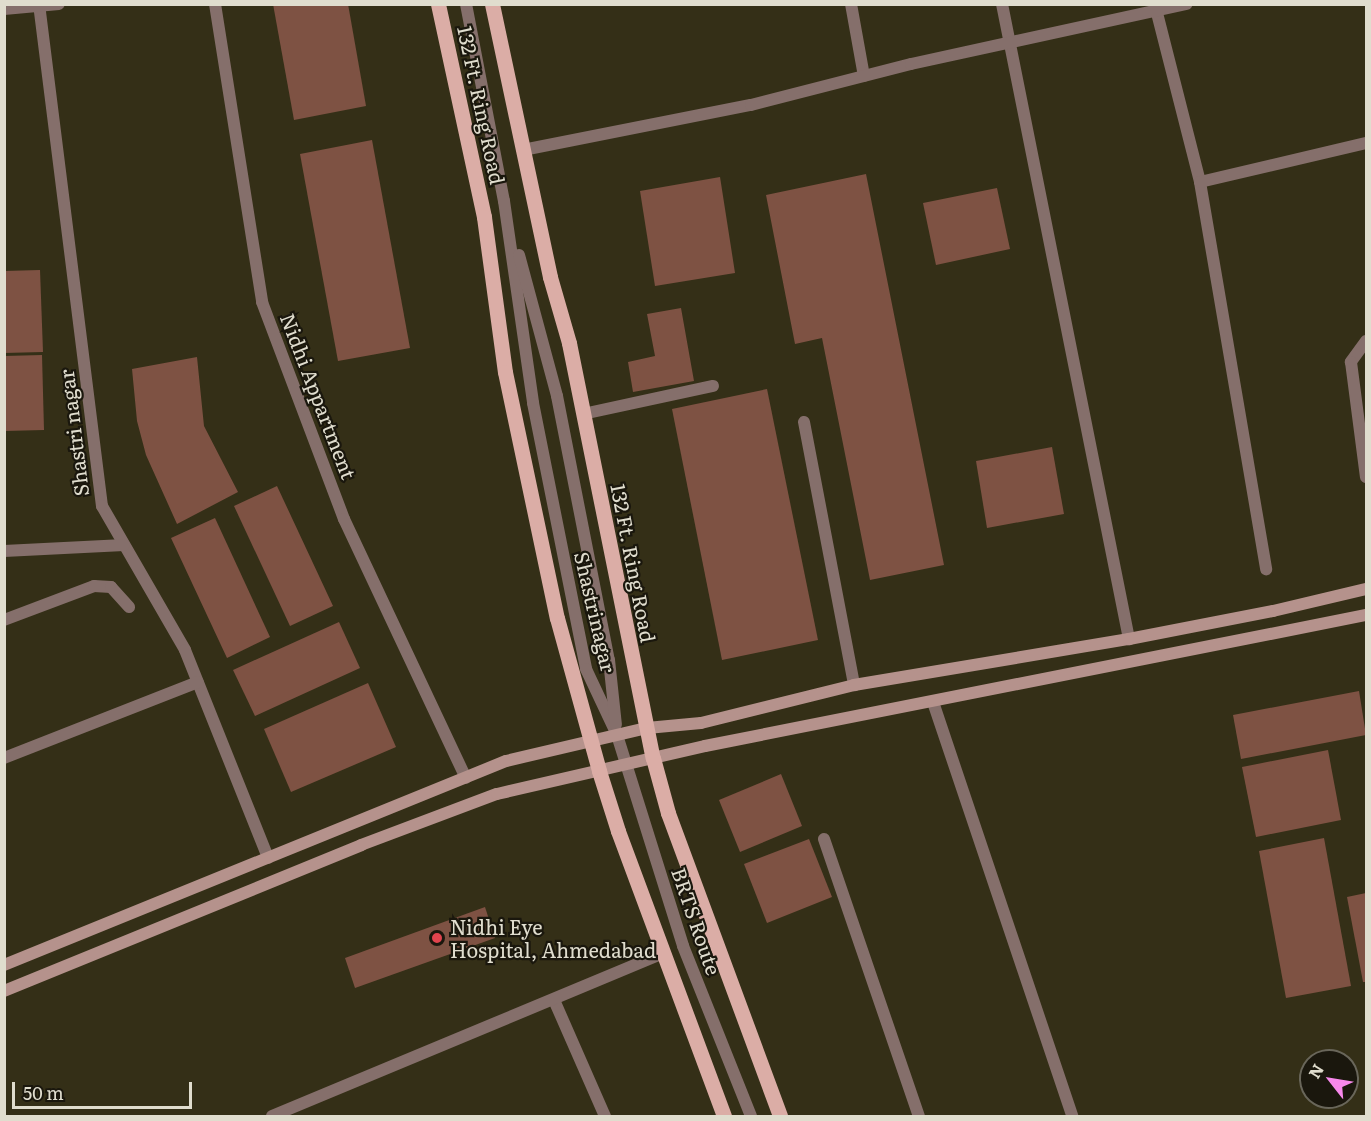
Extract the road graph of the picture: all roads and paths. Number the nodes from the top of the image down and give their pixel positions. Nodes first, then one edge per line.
1 (59, 4) edge
2 (215, 4) edge
3 (438, 4) edge
4 (466, 4) edge
5 (492, 4) edge
6 (851, 4) edge
7 (1002, 4) edge
8 (1187, 4) edge
9 (40, 5) edge
10 (4, 9) edge
11 (1156, 13) junction
12 (1010, 43) junction
13 (864, 76) junction
14 (1366, 143) edge
15 (523, 150) junction
16 (1200, 182) junction
17 (504, 201) junction
18 (1366, 341) edge
19 (713, 386) dead end
20 (583, 414) junction
21 (804, 422) dead end
22 (1366, 477) edge
23 (124, 545) junction
24 (4, 551) edge
25 (1266, 569) dead end
26 (1366, 589) edge
27 (129, 607) dead end
28 (1366, 615) edge
29 (4, 620) edge
30 (1129, 639) junction
31 (198, 682) junction
32 (854, 685) junction
33 (933, 702) junction
34 (646, 728) junction
35 (617, 735) junction
36 (591, 742) junction
37 (4, 758) edge
38 (654, 758) junction
39 (625, 765) junction
40 (599, 771) junction
41 (466, 778) junction
42 (824, 839) dead end
43 (268, 858) junction
44 (662, 954) junction
45 (4, 965) edge
46 (4, 991) edge
47 (554, 1000) junction
48 (286, 1114) edge
49 (272, 1116) edge
50 (604, 1116) edge
51 (724, 1116) edge
52 (750, 1116) edge
53 (780, 1116) edge
54 (919, 1116) edge
55 (1072, 1116) edge

1 - 9 street
2 - 41 street, Nidhi Appartment
3 - 36 main road, 132 Ft. Ring Road
4 - 17 street
5 - 15 main road, 132 Ft. Ring Road
6 - 13 street
7 - 12 street
8 - 11 street
9 - 10 street
9 - 23 street, Shastri nagar
11 - 12 street
11 - 16 street
12 - 13 street
12 - 30 street
13 - 15 street
14 - 16 street
15 - 20 main road, 132 Ft. Ring Road
16 - 25 street
17 - 35 street, Shastrinagar
17 - 35 street, Shastrinagar
18 - 22 street
19 - 20 street
20 - 34 main road, 132 Ft. Ring Road
21 - 32 street
23 - 24 street
23 - 31 street, Shastri nagar
26 - 30 main road
27 - 29 street
28 - 33 main road
30 - 32 main road
31 - 37 street
31 - 43 street, Shastri nagar
32 - 34 main road
33 - 38 main road
33 - 55 street
34 - 35 main road
34 - 38 main road, 132 Ft. Ring Road
35 - 36 main road
35 - 39 street, BRTS Route
36 - 40 main road, 132 Ft. Ring Road
36 - 41 main road
38 - 39 main road
38 - 53 main road, 132 Ft. Ring Road
39 - 40 main road
39 - 52 street, BRTS Route
40 - 44 main road, 132 Ft. Ring Road
40 - 46 main road
41 - 43 main road
42 - 54 street
43 - 45 main road
44 - 47 street
44 - 51 main road, 132 Ft. Ring Road
47 - 48 street
47 - 50 street
48 - 49 street

